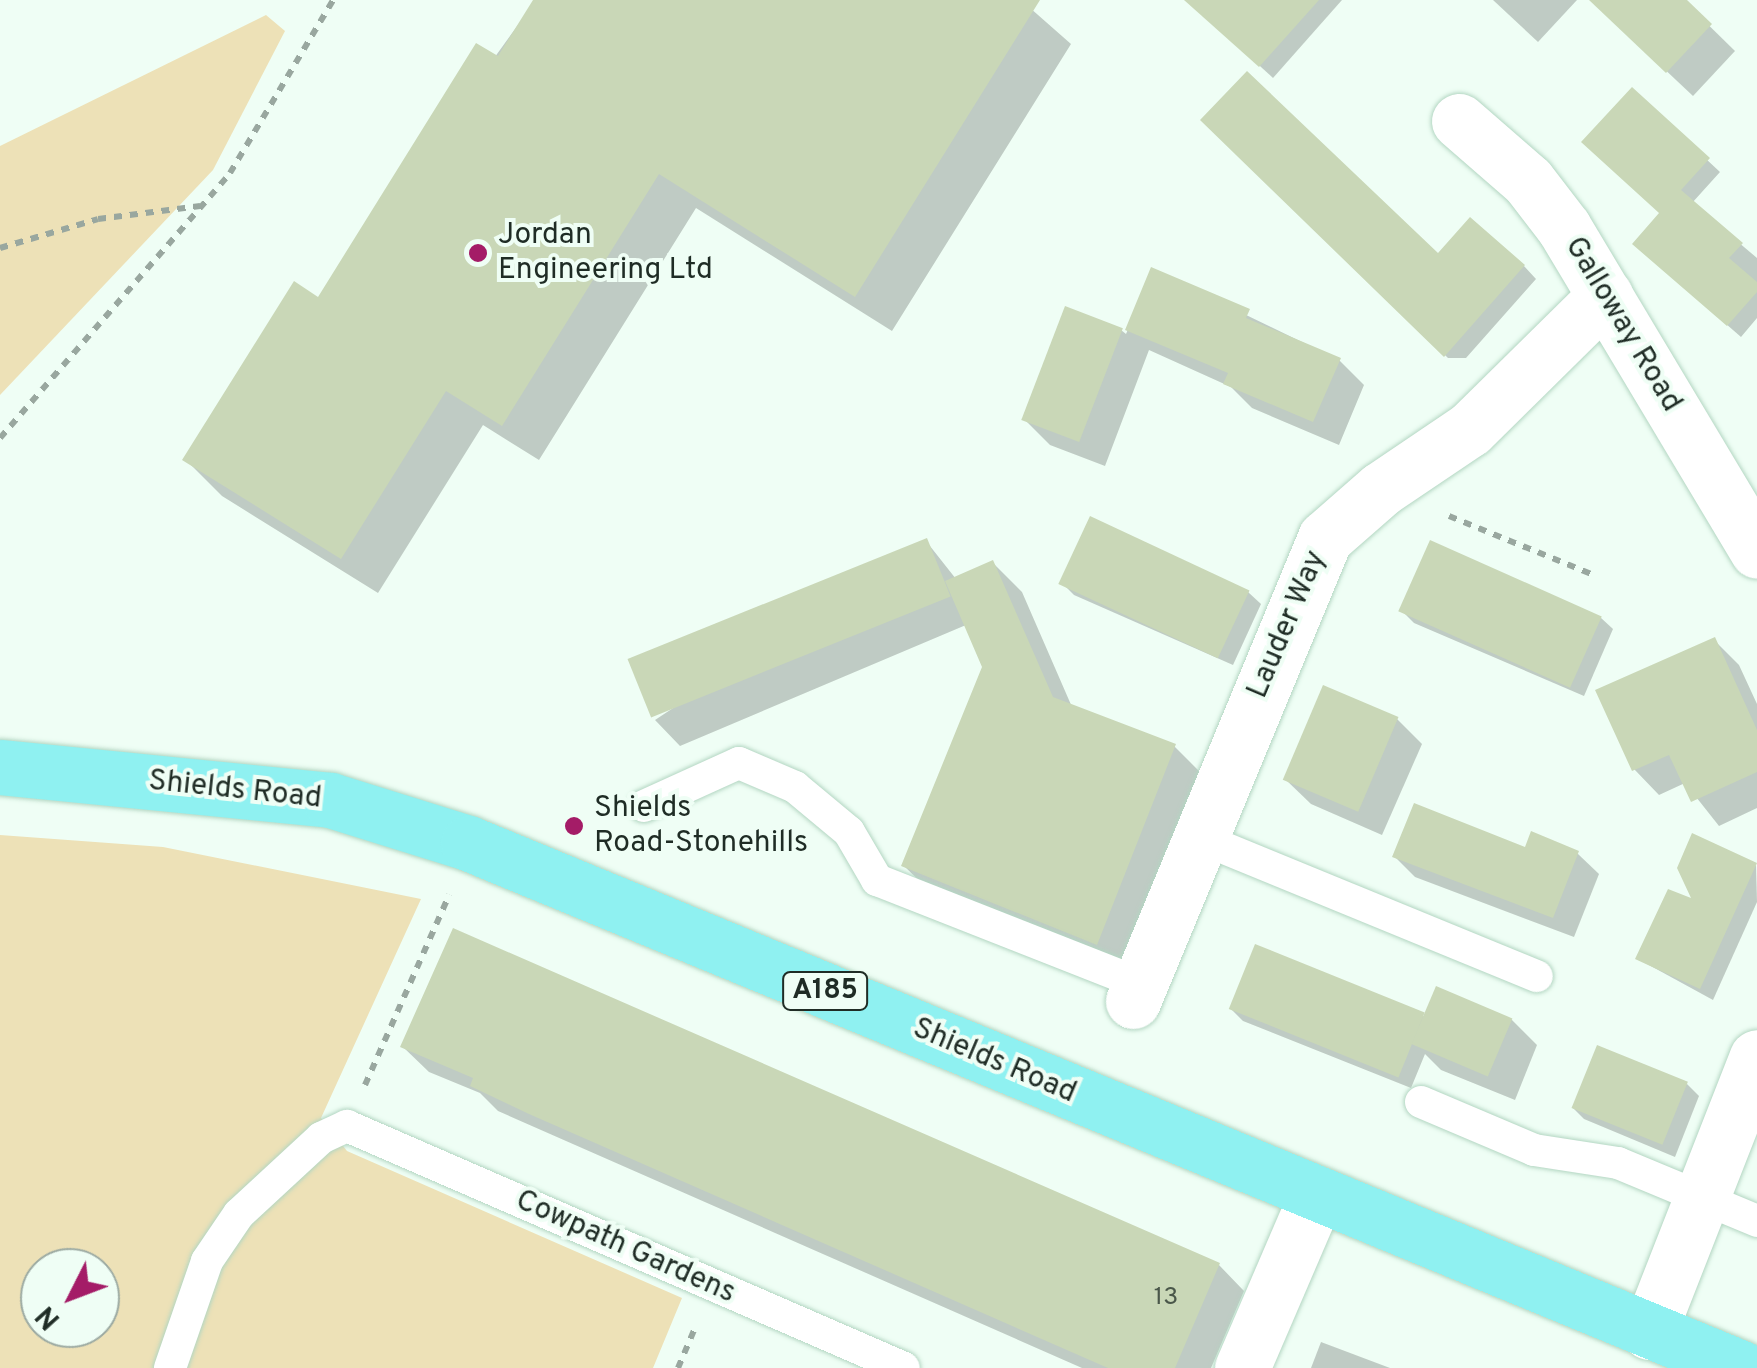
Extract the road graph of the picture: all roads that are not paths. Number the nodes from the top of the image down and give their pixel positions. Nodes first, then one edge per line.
1 (1459, 121) dead end
2 (1605, 296) junction
3 (1757, 551) edge
4 (0, 767) edge
5 (644, 806) dead end
6 (1200, 838) junction
7 (1537, 976) dead end
8 (1137, 992) joint
9 (1757, 1057) edge
10 (1422, 1102) dead end
11 (1316, 1196) junction
12 (1703, 1196) junction
13 (1757, 1221) edge
14 (1649, 1332) junction
15 (170, 1368) edge
16 (904, 1368) edge
17 (1242, 1368) edge
18 (1741, 1368) edge

1 - 2 street, Galloway Road
2 - 3 street, Galloway Road
2 - 6 street, Lauder Way
4 - 11 main road, Shields Road / A185
5 - 8 lane
6 - 7 lane
6 - 8 street, Lauder Way
9 - 12 street
10 - 12 lane
11 - 14 main road, Shields Road / A185
11 - 17 street
12 - 13 lane
12 - 14 street
14 - 18 main road, Shields Road / A185
15 - 16 lane, Cowpath Gardens

